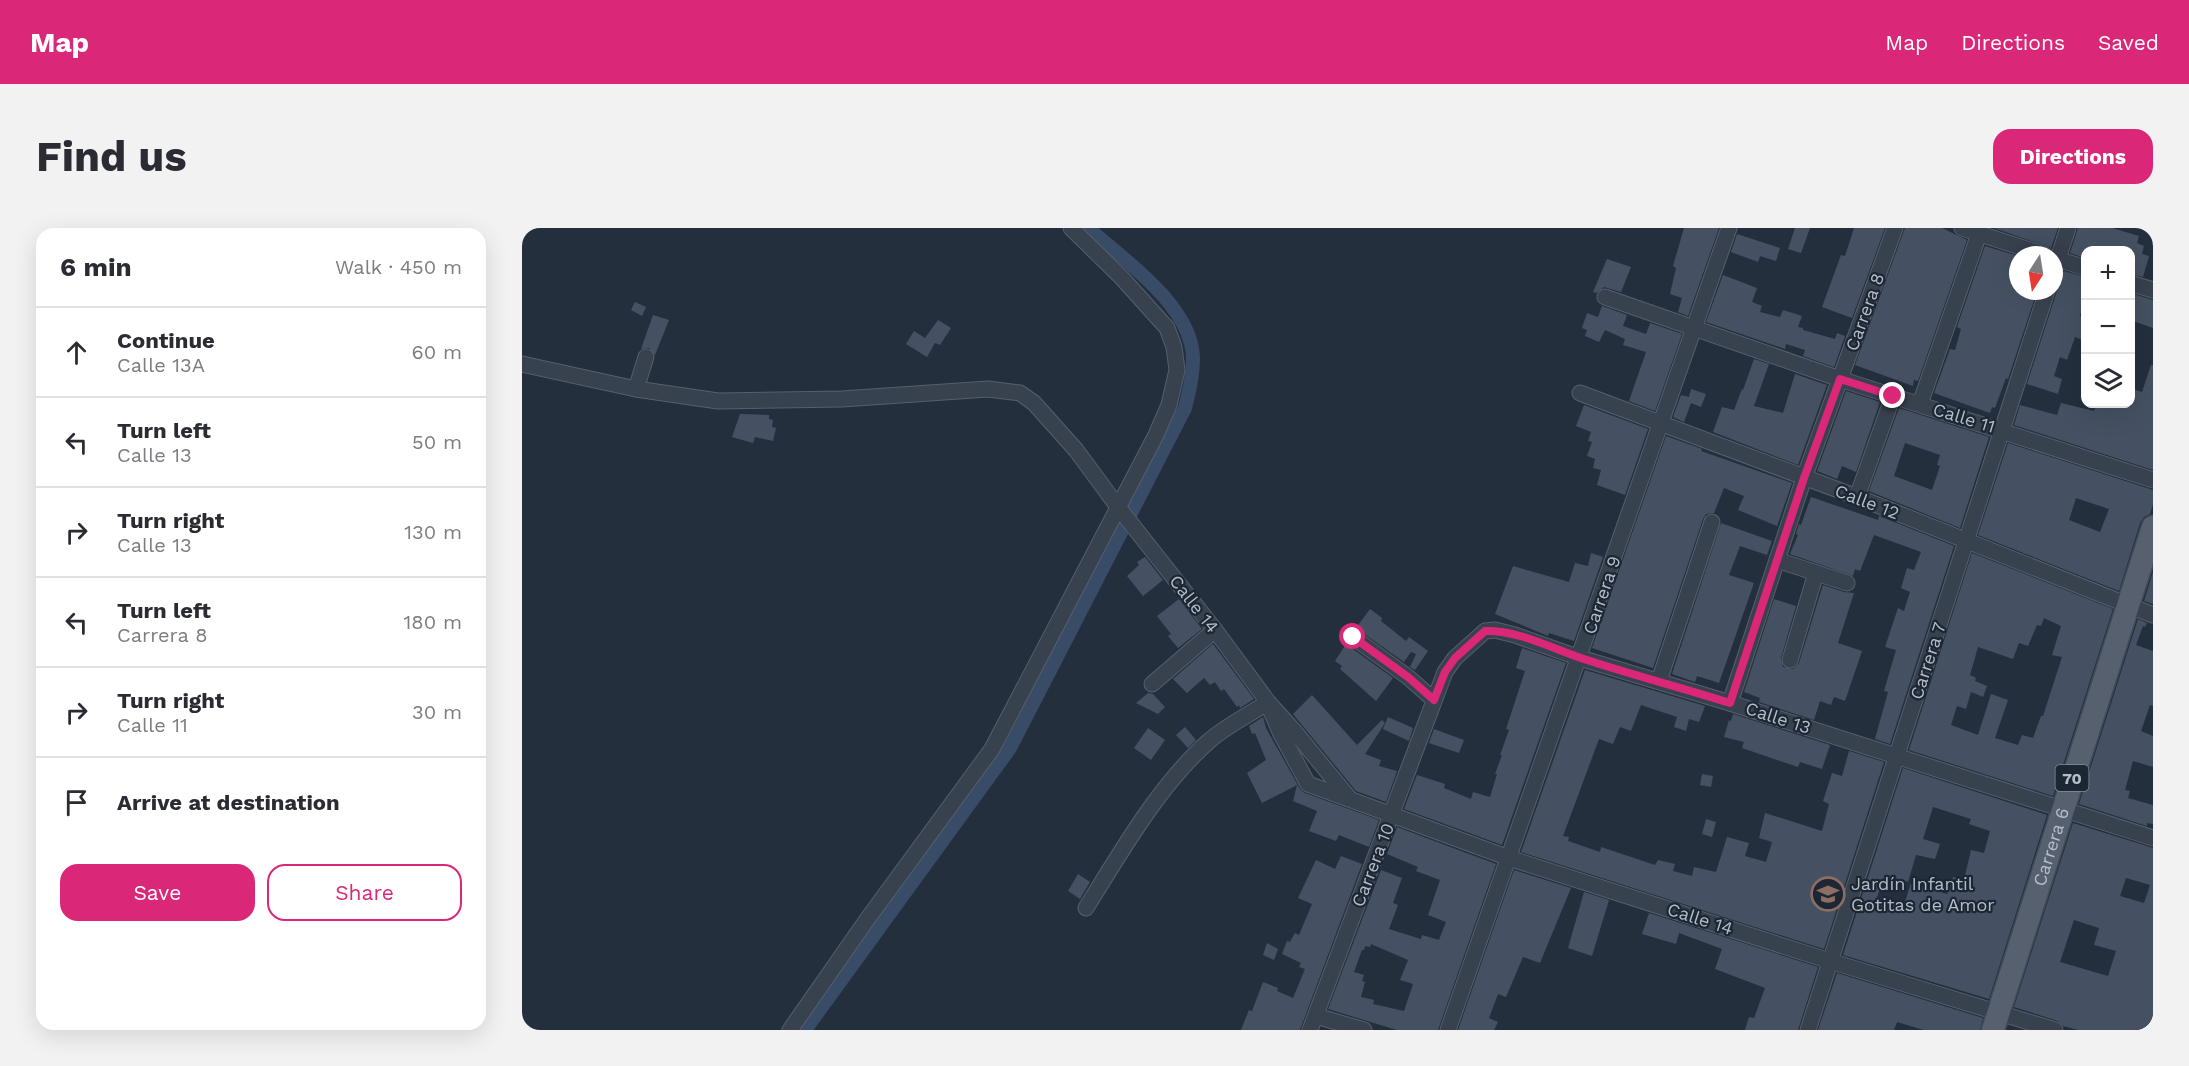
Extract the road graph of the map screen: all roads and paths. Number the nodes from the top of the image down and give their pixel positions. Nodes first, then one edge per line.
1 (1071, 228) edge
2 (1729, 228) edge
3 (1895, 228) edge
4 (1962, 228) edge
5 (2068, 228) edge
6 (1979, 234) junction
7 (2012, 246) edge
8 (2060, 246) edge
9 (2063, 263) edge
10 (2081, 267) edge
11 (2135, 285) edge
12 (2153, 290) edge
13 (1605, 297) dead end
14 (2045, 300) edge
15 (1695, 329) junction
16 (646, 357) dead end
17 (522, 364) edge
18 (1840, 379) junction
19 (636, 389) junction
20 (1580, 393) dead end
21 (1893, 396) junction
22 (1920, 404) junction
23 (1662, 422) junction
24 (2002, 430) junction
25 (1804, 478) junction
26 (2153, 480) edge
27 (1857, 497) junction
28 (1118, 507) junction
29 (1712, 522) dead end
30 (2153, 526) edge
31 (1967, 541) junction
32 (1777, 560) junction
33 (1816, 573) junction
34 (1847, 583) dead end
35 (2128, 605) junction
36 (2153, 615) edge
37 (1215, 630) junction
38 (1353, 637) dead end
39 (1580, 658) junction
40 (1790, 660) dead end
41 (1659, 681) junction
42 (1152, 684) dead end
43 (1434, 700) junction
44 (1268, 702) junction
45 (1730, 703) junction
46 (1896, 756) junction
47 (1348, 798) junction
48 (2062, 810) junction
49 (1392, 815) junction
50 (2153, 838) edge
51 (1509, 858) junction
52 (1086, 909) dead end
53 (1830, 961) junction
54 (1996, 1022) edge
55 (1313, 1023) edge
56 (790, 1030) edge
57 (1364, 1030) edge
58 (1448, 1030) edge
59 (1808, 1030) edge
60 (2055, 1030) edge

1 - 28 street
2 - 15 street, Carrera 9
3 - 18 street, Carrera 8
4 - 6 street
5 - 8 street
6 - 7 street
6 - 22 street
9 - 10 street
11 - 12 street
13 - 15 street, Calle 11
14 - 24 street, Carrera 7
15 - 18 street, Calle 11
15 - 23 street, Carrera 9
16 - 19 street
17 - 19 street, Calle 14
18 - 21 street, Calle 11
18 - 25 street, Carrera 8
19 - 28 street, Calle 14
20 - 23 street, Calle 12
21 - 22 street, Calle 11
21 - 27 street
22 - 24 street, Calle 11
23 - 25 street, Calle 12
23 - 39 street, Carrera 9
24 - 26 street, Calle 11
24 - 31 street, Carrera 7
25 - 27 street, Calle 12
25 - 32 street, Carrera 8
27 - 31 street, Calle 12
28 - 37 street, Calle 14
28 - 56 street
29 - 41 street
30 - 35 main road, Carrera 6 / 70
31 - 35 street, Calle 12
31 - 46 street, Carrera 7
32 - 33 street
32 - 45 street, Carrera 8
33 - 34 street
33 - 40 street
35 - 36 street, Calle 12
35 - 48 main road, Carrera 6 / 70
37 - 42 street
37 - 44 street, Calle 14
38 - 43 street
39 - 41 street, Calle 13
39 - 43 street, Calle 13
39 - 51 street, Carrera 9
41 - 45 street, Calle 13
43 - 49 street, Carrera 10
44 - 47 street, Calle 14
44 - 47 street, Calle 14
44 - 52 street
45 - 46 street, Calle 13
46 - 48 street, Calle 13
46 - 53 street, Carrera 7
47 - 49 street, Calle 14
48 - 50 street, Calle 13
48 - 54 main road, Carrera 6 / 70
49 - 51 street, Calle 14
49 - 55 street, Carrera 10
51 - 53 street, Calle 14
51 - 58 street, Carrera 9
53 - 54 street, Calle 14
53 - 59 street, Carrera 7
54 - 60 street, Calle 14
55 - 57 street

